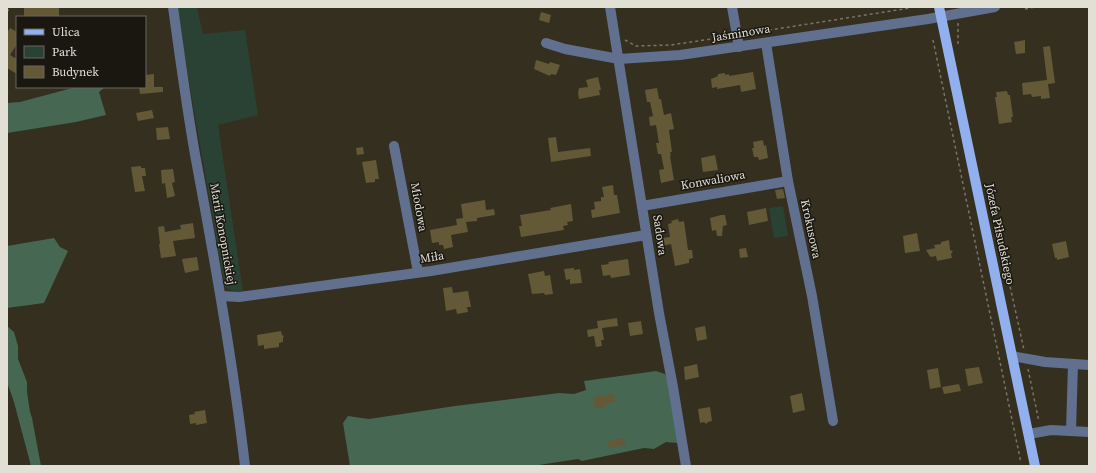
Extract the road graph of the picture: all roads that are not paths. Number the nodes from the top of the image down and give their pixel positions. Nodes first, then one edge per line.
1 (173, 7) edge
2 (610, 7) edge
3 (732, 7) edge
4 (995, 7) edge
5 (940, 12) edge
6 (546, 43) dead end
7 (766, 43) junction
8 (739, 47) junction
9 (619, 59) junction
10 (394, 146) dead end
11 (788, 181) junction
12 (642, 206) junction
13 (646, 235) junction
14 (418, 272) junction
15 (221, 296) junction
16 (1012, 356) junction
17 (1073, 364) junction
18 (1089, 365) edge
19 (833, 421) dead end
20 (1072, 430) junction
21 (1089, 432) edge
22 (1029, 434) junction
23 (245, 466) edge
24 (686, 466) edge
25 (1036, 466) edge

1 - 15 street, Marii Konopnickiej
2 - 9 street, Sadowa
3 - 8 street
4 - 5 street, Jaśminowa
5 - 7 street, Jaśminowa
5 - 16 main road, Józefa Piłsudskiego
6 - 9 street, Jaśminowa
7 - 8 street, Jaśminowa
7 - 11 street, Krokusowa
8 - 9 street, Jaśminowa
9 - 12 street, Sadowa
10 - 14 street, Miodowa
11 - 12 street, Konwaliowa
11 - 19 street, Krokusowa
12 - 13 street, Sadowa
13 - 14 street, Miła
13 - 24 street, Sadowa
14 - 15 street, Miła
15 - 23 street, Marii Konopnickiej
16 - 17 street
16 - 22 main road, Józefa Piłsudskiego
17 - 18 street
17 - 20 street
20 - 21 street
20 - 22 street
22 - 25 main road, Józefa Piłsudskiego

